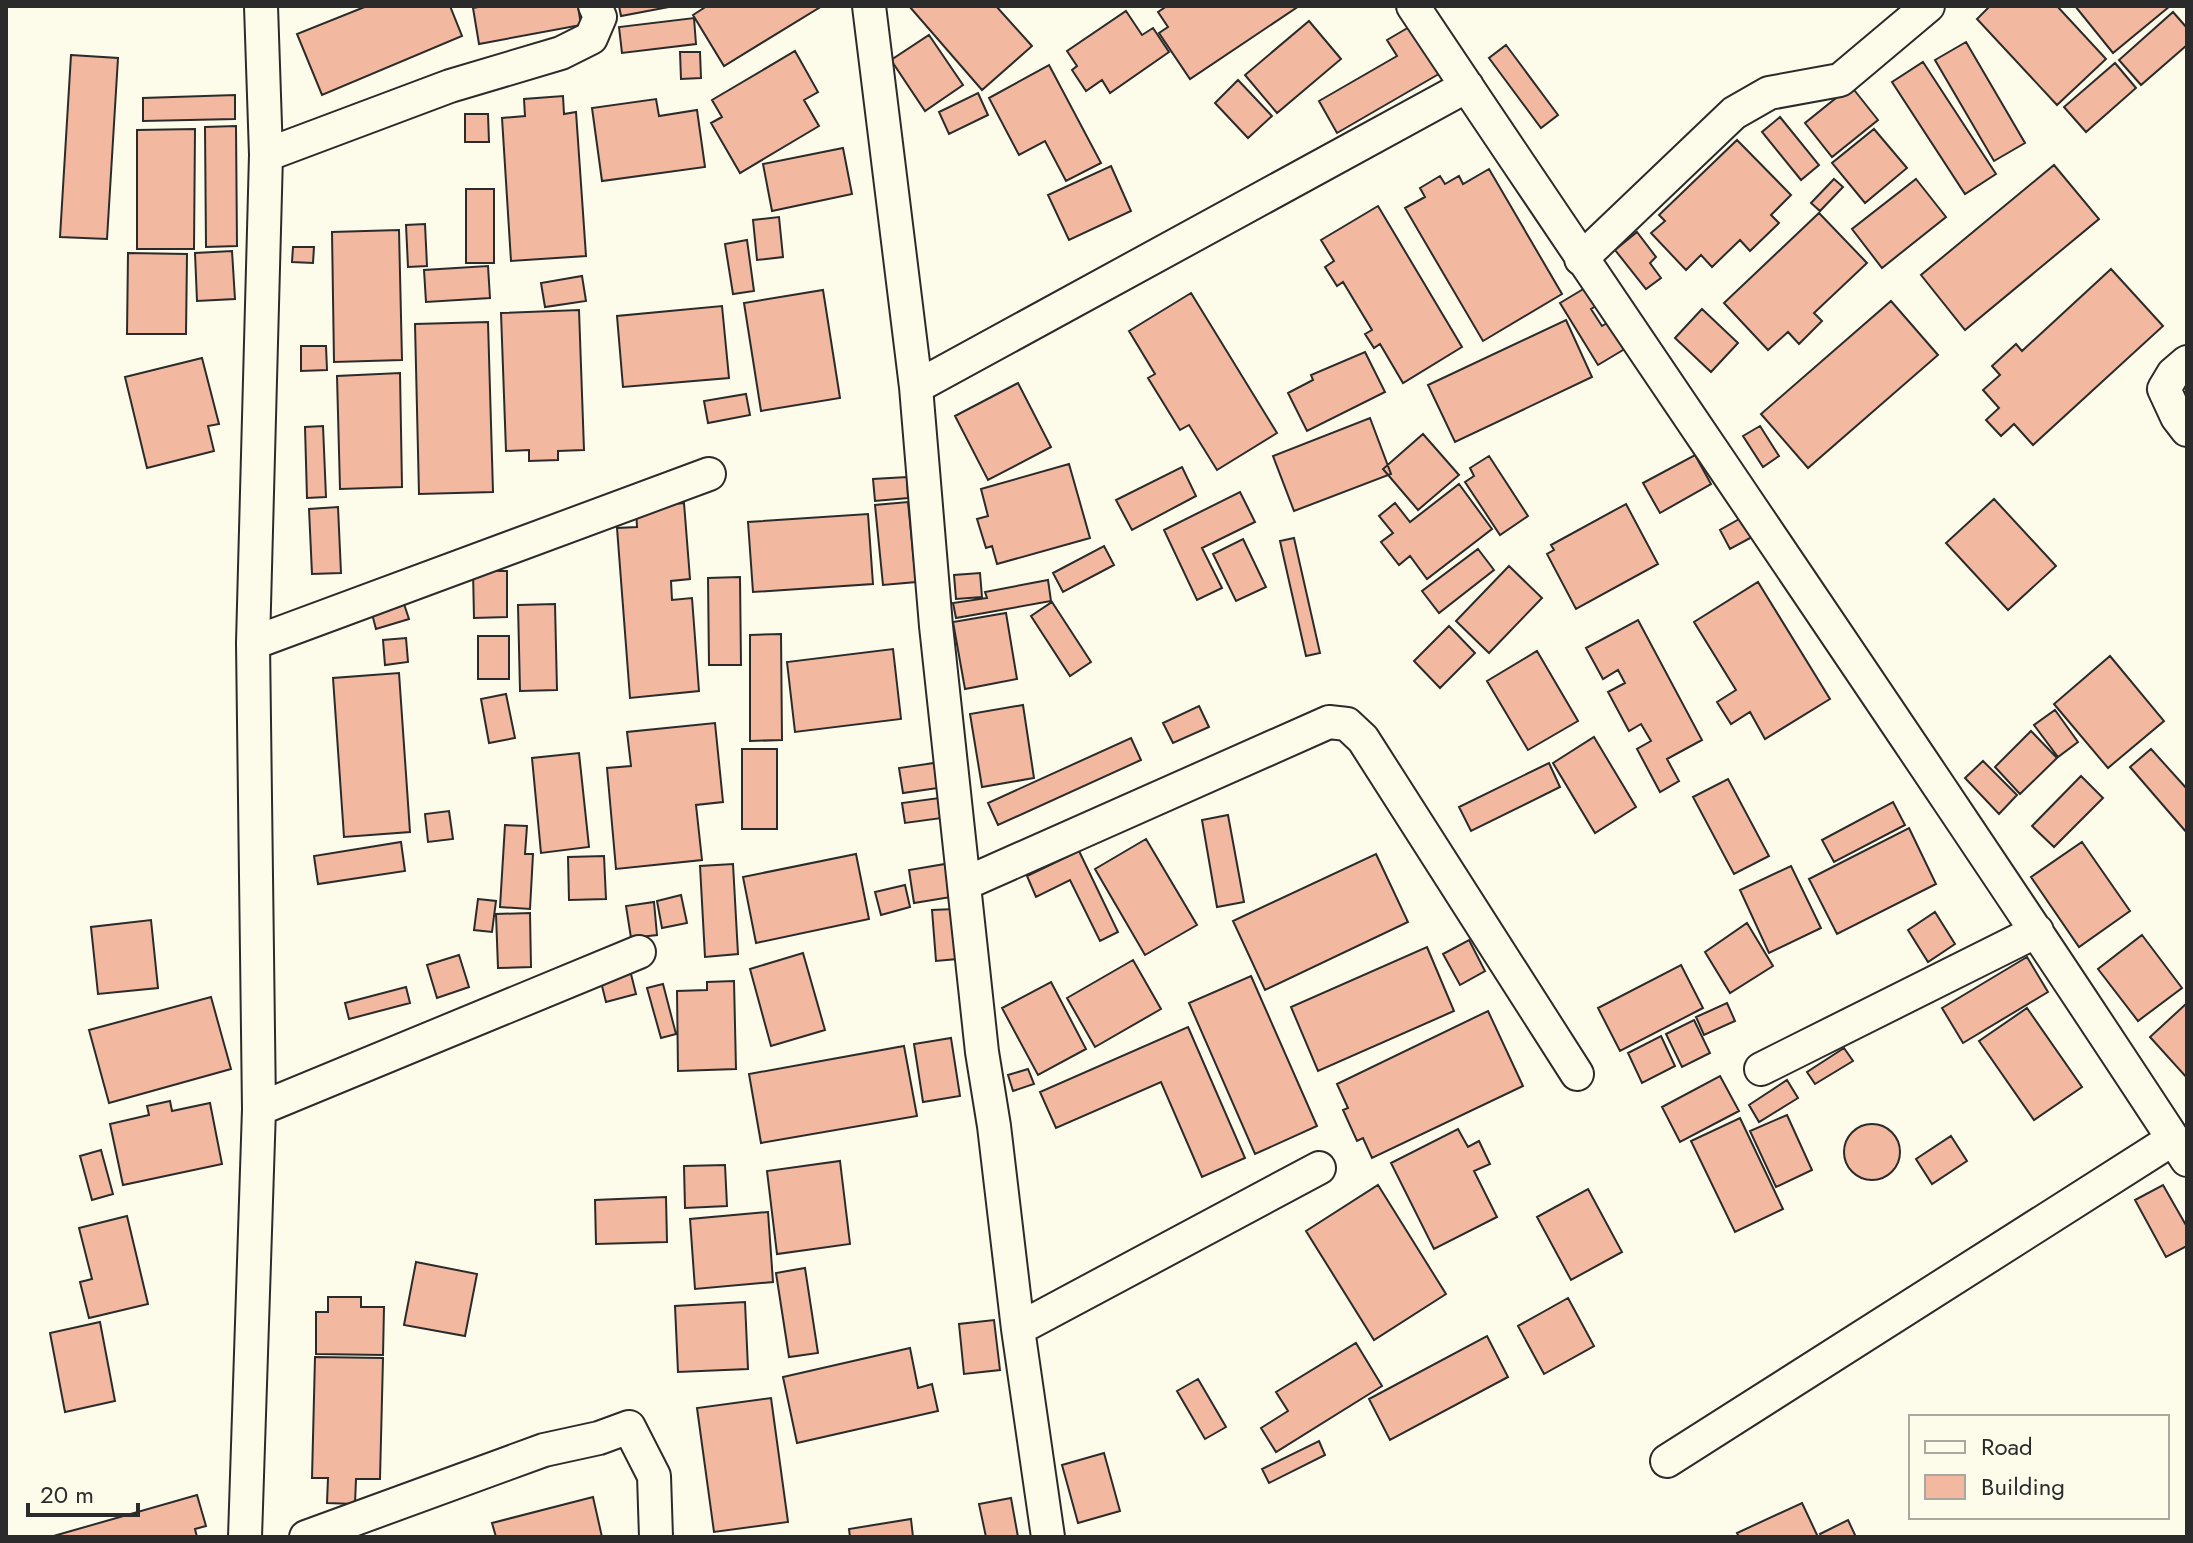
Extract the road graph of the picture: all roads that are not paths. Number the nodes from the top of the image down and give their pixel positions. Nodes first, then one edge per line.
1 (261, 6) edge
2 (595, 6) edge
3 (869, 6) edge
4 (1413, 6) edge
5 (1928, 6) edge
6 (1467, 86) junction
7 (266, 155) junction
8 (1581, 259) junction
9 (2187, 362) edge
10 (916, 387) junction
11 (2187, 430) edge
12 (709, 474) dead end
13 (253, 643) junction
14 (964, 884) junction
15 (2037, 931) junction
16 (639, 952) dead end
17 (1761, 1069) dead end
18 (1577, 1074) dead end
19 (259, 1109) junction
20 (2180, 1150) edge
21 (1319, 1168) dead end
22 (1018, 1329) junction
23 (1667, 1461) dead end
24 (245, 1537) edge
25 (306, 1537) edge
26 (656, 1537) edge
27 (1048, 1537) edge

1 - 7 street
2 - 7 street
3 - 10 street
4 - 6 street
5 - 8 street
6 - 8 street
6 - 10 street
7 - 13 street
8 - 15 street
9 - 11 street
10 - 14 street
12 - 13 street
13 - 19 street
14 - 18 street
14 - 22 street
15 - 17 street
15 - 20 street
16 - 19 street
19 - 24 street
20 - 23 street
21 - 22 street
22 - 27 street
25 - 26 street

